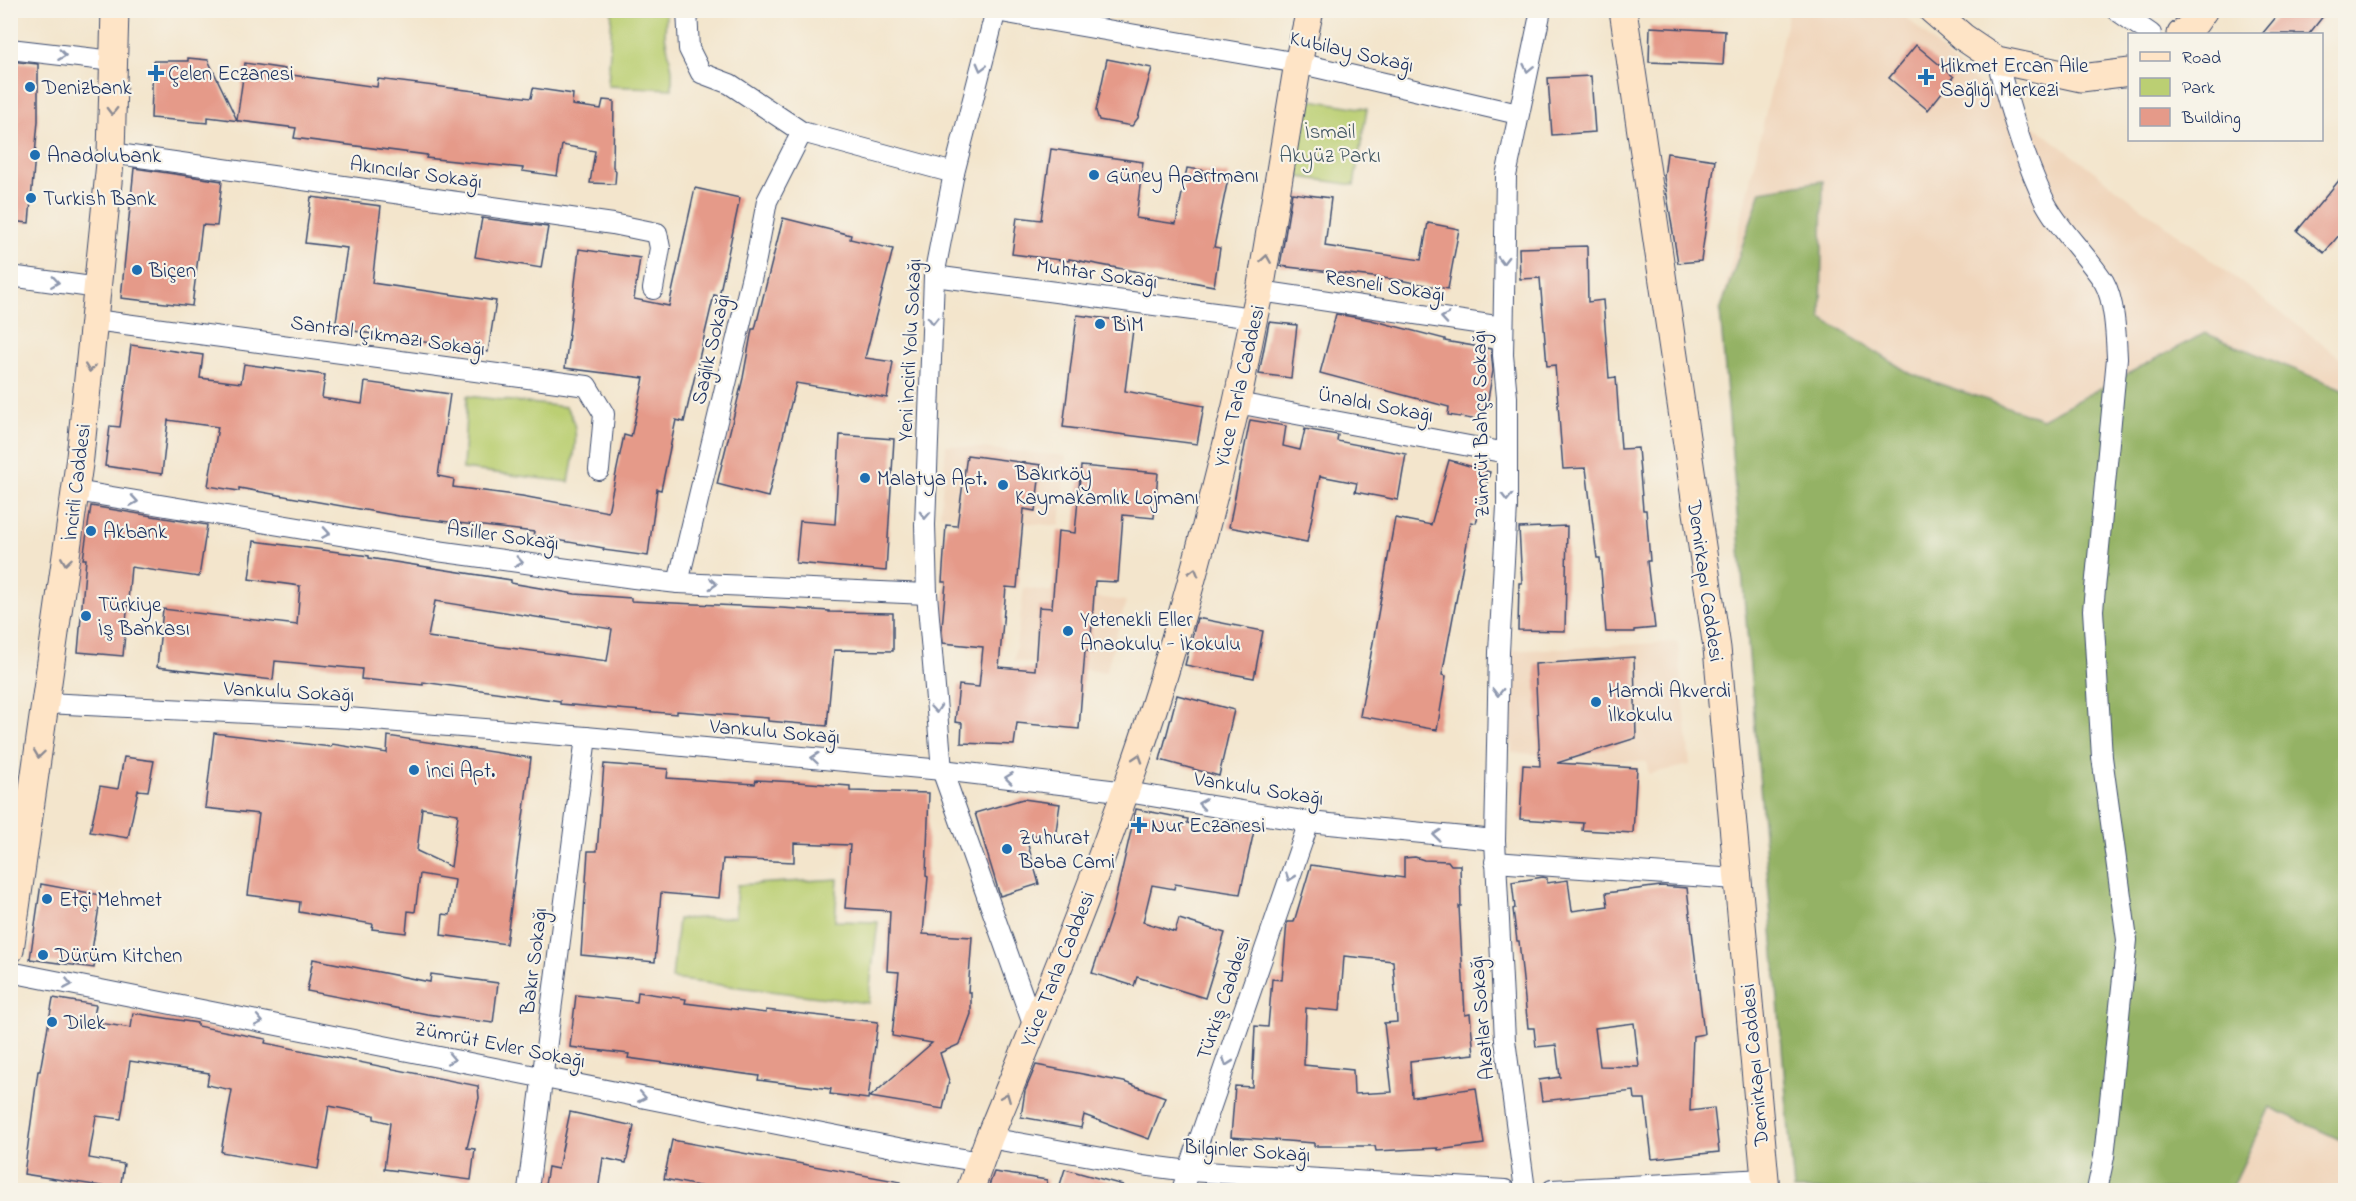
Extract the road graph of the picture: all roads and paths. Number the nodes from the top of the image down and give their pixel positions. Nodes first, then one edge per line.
1 (115, 10) edge
2 (687, 10) edge
3 (1310, 10) edge
4 (1541, 10) edge
5 (1623, 10) edge
6 (1932, 10) edge
7 (2116, 10) edge
8 (2204, 10) edge
9 (996, 11) edge
10 (2150, 33) edge
11 (2182, 33) edge
12 (10, 49) edge
13 (1997, 60) junction
14 (113, 61) junction
15 (1298, 63) junction
16 (2128, 72) edge
17 (1518, 114) junction
18 (802, 132) junction
19 (111, 153) junction
20 (954, 173) junction
21 (10, 276) edge
22 (934, 276) junction
23 (99, 288) junction
24 (653, 289) dead end
25 (1260, 291) junction
26 (1253, 318) junction
27 (95, 320) junction
28 (1503, 327) junction
29 (1237, 403) junction
30 (1507, 453) junction
31 (598, 470) dead end
32 (76, 491) junction
33 (678, 583) junction
34 (927, 594) junction
35 (46, 703) junction
36 (586, 737) junction
37 (942, 770) junction
38 (1127, 792) junction
39 (1309, 822) junction
40 (1495, 840) junction
41 (1495, 862) junction
42 (1736, 879) junction
43 (10, 950) edge
44 (10, 972) edge
45 (1034, 1027) junction
46 (542, 1077) junction
47 (985, 1150) junction
48 (1189, 1171) junction
49 (1765, 1185) edge
50 (1360, 1186) edge
51 (528, 1191) edge
52 (970, 1191) edge
53 (1182, 1191) edge
54 (1505, 1191) edge
55 (1525, 1191) edge
56 (1552, 1191) edge
57 (2097, 1191) edge

1 - 14 main road, İncirli Caddesi
2 - 18 street
3 - 15 main road, Yüce Tarla Caddesi
4 -> 17 street, Zümrüt Bahçe Sokağı
5 - 42 main road, Demirkapı Caddesi
6 - 13 main road
7 - 10 street
8 - 11 main road
9 - 15 street, Kubilay Sokağı
9 -> 20 street, Yeni İncirli Yolu Sokağı
12 -> 14 street
13 - 16 main road
13 - 57 street
14 -> 19 main road, İncirli Caddesi
15 - 17 street, Kubilay Sokağı
25 -> 15 main road, Yüce Tarla Caddesi
17 -> 28 street, Zümrüt Bahçe Sokağı
18 - 20 street
18 - 33 street, Sağlık Sokağı
19 - 23 main road, İncirli Caddesi
19 - 24 street, Akıncılar Sokağı
20 - 22 street, Yeni İncirli Yolu Sokağı
21 -> 23 street
22 - 26 street, Muhtar Sokağı
22 -> 34 street, Yeni İncirli Yolu Sokağı
23 - 27 main road, İncirli Caddesi
25 - 26 main road, Yüce Tarla Caddesi
28 -> 25 street, Resneli Sokağı
26 - 29 main road, Yüce Tarla Caddesi
27 - 31 street, Santral Çıkmazı Sokağı
27 -> 32 main road, İncirli Caddesi
28 - 30 street, Zümrüt Bahçe Sokağı
29 - 30 street, Ünaldı Sokağı
38 -> 29 main road, Yüce Tarla Caddesi
30 -> 40 street, Zümrüt Bahçe Sokağı
32 -> 33 street, Asiller Sokağı
32 -> 35 main road, İncirli Caddesi
33 -> 34 street, Asiller Sokağı
34 -> 37 street, Yeni İncirli Yolu Sokağı
35 - 36 street, Vankulu Sokağı
35 -> 43 main road, İncirli Caddesi
37 -> 36 street, Vankulu Sokağı
36 - 46 street, Bakır Sokağı
38 -> 37 street, Vankulu Sokağı
37 - 45 street, Yeni İncirli Yolu Sokağı
39 -> 38 street, Vankulu Sokağı
38 - 45 main road, Yüce Tarla Caddesi
40 -> 39 street, Vankulu Sokağı
39 -> 48 street, Türkiş Caddesi
40 - 41 street, Akatlar Sokağı
41 - 42 street
41 - 55 street, Akatlar Sokağı
42 - 49 main road, Demirkapı Caddesi
44 -> 46 street, Zümrüt Evler Sokağı
47 -> 45 main road, Yüce Tarla Caddesi
46 -> 47 street, Zümrüt Evler Sokağı
46 - 51 street, Bakır Sokağı
47 - 48 street, Bilginler Sokağı
47 - 52 main road, Yüce Tarla Caddesi
48 - 50 street, Bilginler Sokağı
48 - 53 street, Türkiş Caddesi
49 - 56 street
50 - 54 street, Bilginler Sokağı

